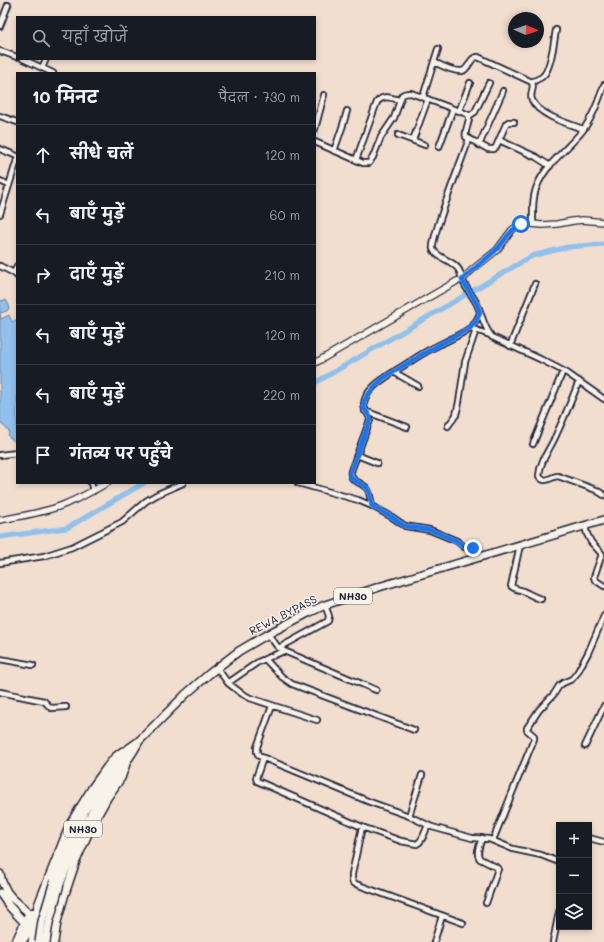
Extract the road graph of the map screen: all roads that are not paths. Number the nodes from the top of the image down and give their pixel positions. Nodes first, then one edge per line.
1 (8, 5) dead end
2 (0, 26) edge
3 (556, 30) dead end
4 (438, 49) dead end
5 (0, 51) edge
6 (16, 56) edge
7 (25, 60) edge
8 (46, 60) edge
9 (434, 62) junction
10 (42, 68) junction
11 (51, 72) edge
12 (532, 82) junction
13 (470, 83) dead end
14 (489, 83) dead end
15 (604, 85) edge
16 (504, 91) dead end
17 (324, 94) dead end
18 (425, 98) junction
19 (400, 100) junction
20 (453, 109) junction
21 (347, 111) dead end
22 (459, 111) junction
23 (0, 116) edge
24 (469, 116) junction
25 (16, 122) edge
26 (514, 122) dead end
27 (316, 125) edge
28 (583, 129) junction
29 (398, 135) dead end
30 (469, 139) junction
31 (413, 140) junction
32 (500, 140) junction
33 (316, 142) edge
34 (479, 144) junction
35 (425, 145) dead end
36 (439, 147) dead end
37 (0, 149) edge
38 (334, 150) junction
39 (16, 156) edge
40 (356, 160) junction
41 (16, 163) edge
42 (550, 166) junction
43 (0, 181) edge
44 (9, 185) junction
45 (0, 214) edge
46 (604, 222) edge
47 (533, 224) junction
48 (0, 266) edge
49 (16, 274) edge
50 (463, 281) junction
51 (535, 284) dead end
52 (480, 313) junction
53 (470, 328) junction
54 (476, 330) junction
55 (490, 336) junction
56 (510, 346) junction
57 (316, 362) edge
58 (563, 371) junction
59 (394, 372) junction
60 (579, 381) junction
61 (418, 386) dead end
62 (604, 399) edge
63 (366, 411) junction
64 (407, 426) dead end
65 (448, 426) dead end
66 (533, 444) dead end
67 (16, 453) edge
68 (0, 455) edge
69 (357, 455) junction
70 (378, 463) dead end
71 (91, 484) edge
72 (105, 484) edge
73 (302, 484) edge
74 (173, 485) edge
75 (93, 491) junction
76 (604, 495) edge
77 (372, 506) junction
78 (0, 520) edge
79 (604, 520) edge
80 (585, 526) junction
81 (520, 545) junction
82 (477, 557) junction
83 (0, 563) edge
84 (604, 586) edge
85 (541, 600) dead end
86 (325, 605) junction
87 (604, 616) edge
88 (268, 634) junction
89 (279, 648) junction
90 (284, 651) junction
91 (0, 659) edge
92 (265, 659) junction
93 (32, 665) dead end
94 (217, 668) junction
95 (228, 683) junction
96 (376, 690) dead end
97 (0, 692) edge
98 (272, 706) junction
99 (604, 706) edge
100 (66, 707) dead end
101 (317, 720) dead end
102 (414, 730) dead end
103 (139, 741) junction
104 (585, 746) dead end
105 (129, 748) junction
106 (128, 758) junction
107 (263, 758) junction
108 (422, 775) dead end
109 (111, 776) junction
110 (409, 816) junction
111 (428, 825) junction
112 (362, 827) junction
113 (482, 838) junction
114 (592, 839) edge
115 (493, 840) junction
116 (604, 842) edge
117 (556, 861) edge
118 (0, 874) edge
119 (0, 893) edge
120 (486, 903) dead end
121 (37, 912) junction
122 (28, 913) junction
123 (59, 916) junction
124 (442, 916) junction
125 (24, 922) junction
126 (463, 923) dead end
127 (556, 927) edge
128 (31, 928) junction
129 (56, 928) junction
130 (14, 942) edge
131 (22, 942) edge
132 (32, 942) edge
133 (39, 942) edge
134 (46, 942) edge
135 (54, 942) edge
136 (434, 942) edge
137 (553, 942) edge

1 - 2 street
3 - 12 street
4 - 9 street
5 - 6 street
7 - 10 street
8 - 10 street
9 - 12 street
9 - 18 street
10 - 11 street
12 - 28 street
13 - 22 street
14 - 24 street
15 - 28 street
16 - 34 street
17 - 27 street
18 - 19 street
18 - 20 street
18 - 31 street
19 - 40 street
19 - 40 street
20 - 22 street
20 - 36 street
21 - 38 street
22 - 24 street
23 - 25 street
24 - 30 street
26 - 32 street
28 - 42 street
29 - 31 street
30 - 34 street
30 - 50 street
31 - 35 street
32 - 34 street
32 - 42 street
33 - 38 street
37 - 39 street
38 - 40 street
41 - 44 street
42 - 47 street
43 - 44 street
44 - 45 street
46 - 47 street
47 - 50 street
48 - 49 street
50 - 52 street
50 - 57 street
51 - 56 street
52 - 53 street
52 - 55 street
53 - 54 street
53 - 59 street
54 - 55 street
54 - 65 street
55 - 56 street
56 - 58 street
58 - 60 street
58 - 66 street
59 - 61 street
59 - 63 street
60 - 62 street
60 - 76 street
63 - 64 street
63 - 69 street
67 - 68 street
69 - 70 street
69 - 77 street
71 - 75 street
72 - 75 street
73 - 77 street
74 - 83 street
75 - 78 street
77 - 82 street
79 - 80 main road, REWA BYPASS / NH30
80 - 81 main road, REWA BYPASS / NH30
80 - 84 street
81 - 82 main road, REWA BYPASS / NH30
81 - 85 street
82 - 86 main road, REWA BYPASS / NH30
86 - 88 main road, REWA BYPASS / NH30
86 - 89 street
87 - 115 street
88 - 89 street
88 - 94 main road, REWA BYPASS / NH30
89 - 90 street
90 - 92 street
90 - 96 street
91 - 93 street
92 - 95 street
92 - 102 street
94 - 95 street
94 - 103 main road, REWA BYPASS / NH30
95 - 98 street
97 - 100 street
98 - 101 street
98 - 107 street
99 - 104 street
103 - 105 main road, REWA BYPASS / NH30
103 - 106 main road, REWA BYPASS / NH30
105 - 109 main road, REWA BYPASS / NH30
105 - 121 main road
106 - 109 main road, REWA BYPASS / NH30
106 - 123 main road
107 - 110 street
107 - 112 street
108 - 110 street
109 - 133 main road, REWA BYPASS / NH30, bridge
109 - 134 main road, REWA BYPASS / NH30, bridge
110 - 111 street
111 - 112 street
111 - 113 street
112 - 124 street
113 - 115 street
113 - 120 street
114 - 116 street
115 - 117 street
118 - 122 main road
119 - 125 main road
121 - 122 main road
121 - 123 main road
121 - 128 main road
122 - 125 main road
122 - 128 main road
123 - 129 main road
124 - 126 street
124 - 136 street
125 - 128 main road
125 - 130 main road
127 - 137 street
128 - 129 main road
128 - 131 main road
128 - 132 main road
129 - 135 main road

